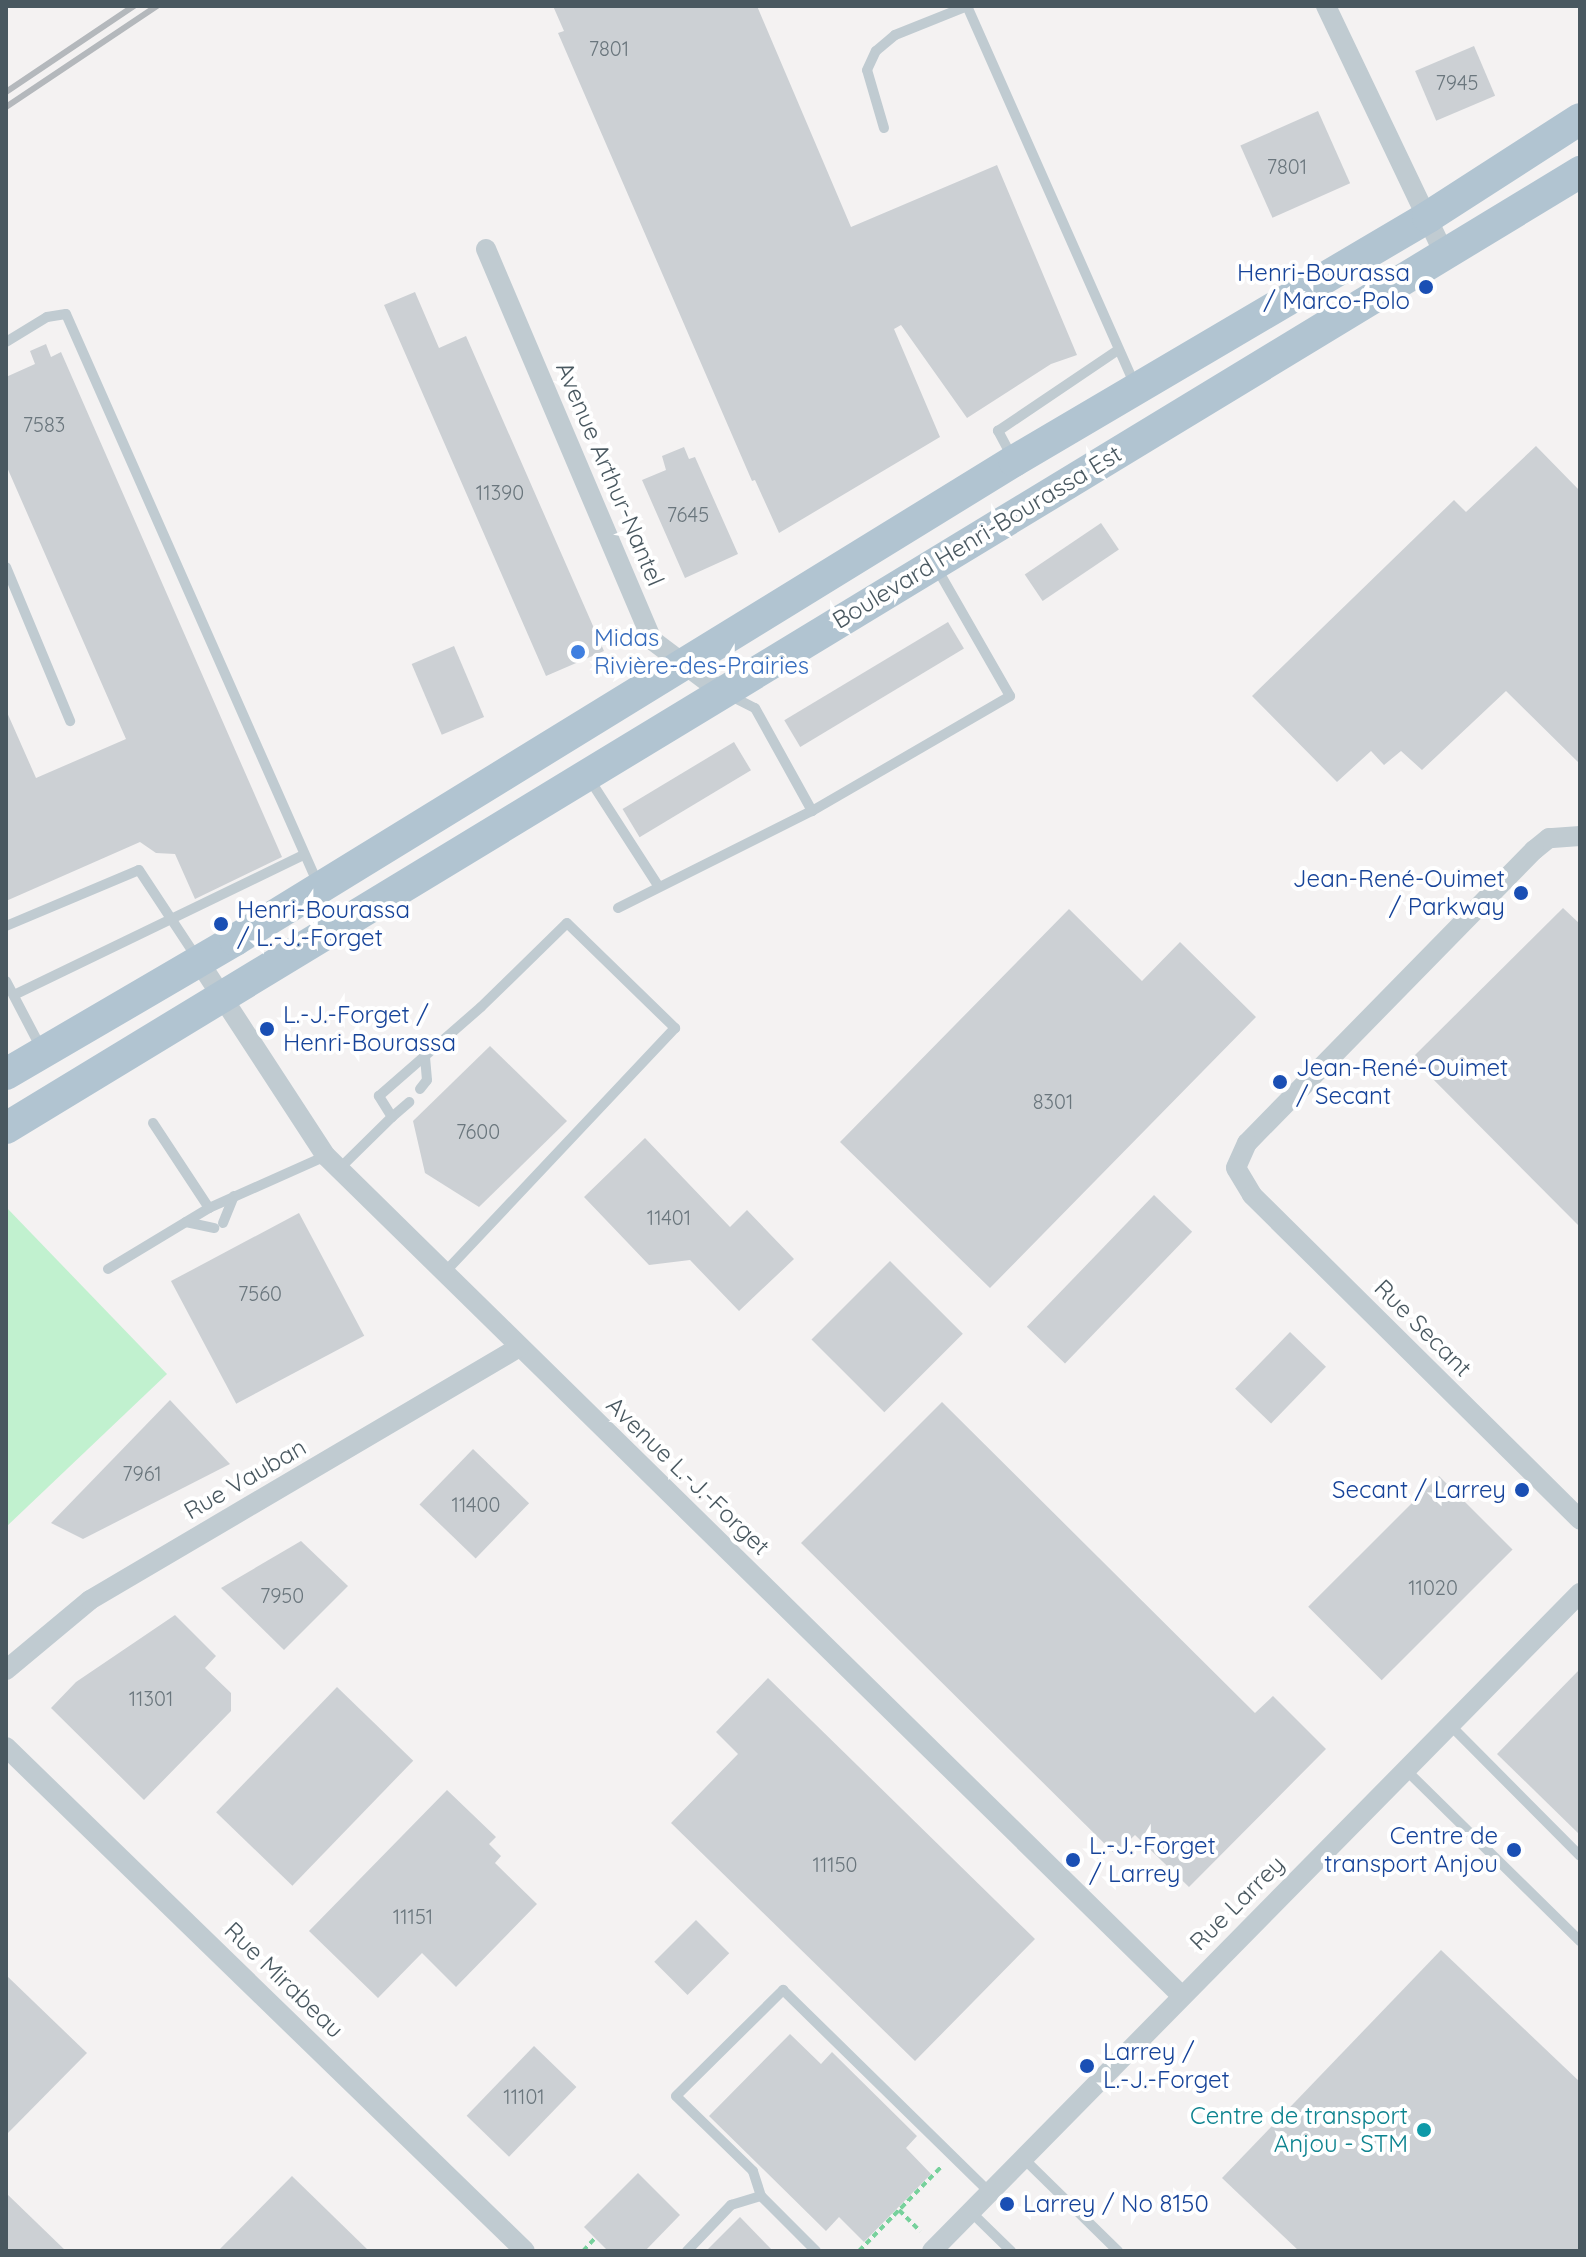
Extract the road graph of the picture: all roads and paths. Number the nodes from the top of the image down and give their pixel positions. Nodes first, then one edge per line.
1 (965, 6) edge
2 (1326, 6) edge
3 (1580, 119) edge
4 (884, 128) dead end
5 (1580, 172) edge
6 (1428, 217) junction
7 (486, 249) dead end
8 (1444, 253) junction
9 (6, 342) edge
10 (1118, 350) junction
11 (1136, 388) junction
12 (1014, 461) junction
13 (934, 563) junction
14 (6, 567) edge
15 (681, 667) junction
16 (720, 691) junction
17 (70, 721) dead end
18 (586, 775) junction
19 (812, 811) junction
20 (1580, 836) edge
21 (304, 855) junction
22 (320, 887) junction
23 (659, 887) junction
24 (618, 908) dead end
25 (172, 920) junction
26 (6, 926) edge
27 (198, 960) junction
28 (6, 981) edge
29 (14, 995) junction
30 (221, 996) junction
31 (43, 1052) junction
32 (425, 1056) junction
33 (6, 1074) edge
34 (420, 1089) dead end
35 (409, 1102) dead end
36 (392, 1117) junction
37 (153, 1123) dead end
38 (6, 1128) edge
39 (333, 1163) junction
40 (234, 1196) junction
41 (209, 1208) junction
42 (186, 1222) junction
43 (108, 1269) dead end
44 (445, 1272) junction
45 (519, 1347) junction
46 (1580, 1520) edge
47 (1580, 1593) edge
48 (6, 1670) edge
49 (1451, 1726) junction
50 (6, 1747) edge
51 (1407, 1771) junction
52 (1580, 1856) edge
53 (1580, 1941) edge
54 (1182, 1996) junction
55 (1023, 2158) junction
56 (943, 2165) dead end
57 (989, 2192) junction
58 (761, 2196) junction
59 (898, 2209) junction
60 (971, 2212) junction
61 (920, 2231) dead end
62 (595, 2238) dead end
63 (525, 2251) edge
64 (583, 2251) edge
65 (687, 2251) edge
66 (816, 2251) edge
67 (859, 2251) edge
68 (932, 2251) edge
69 (1011, 2251) edge
70 (1118, 2251) edge

1 - 4 lane
1 - 10 lane
2 - 6 street
3 - 6 main road, Boulevard Henri-Bourassa Est
5 - 8 main road, Boulevard Henri-Bourassa Est
6 - 8 street
6 - 11 main road, Boulevard Henri-Bourassa Est
7 - 15 street, Avenue Arthur-Nantel
8 - 13 main road, Boulevard Henri-Bourassa Est
9 - 21 lane
10 - 11 lane
10 - 12 lane
11 - 12 main road, Boulevard Henri-Bourassa Est
12 - 15 main road, Boulevard Henri-Bourassa Est
13 - 16 main road, Boulevard Henri-Bourassa Est
13 - 19 lane
14 - 17 lane
15 - 16 street, Avenue Arthur-Nantel
15 - 22 main road, Boulevard Henri-Bourassa Est
16 - 18 main road, Boulevard Henri-Bourassa Est
16 - 19 lane
18 - 23 lane
18 - 30 main road, Boulevard Henri-Bourassa Est
19 - 23 lane
20 - 46 street, Rue Secant
21 - 22 lane
21 - 25 lane
22 - 27 main road, Boulevard Henri-Bourassa Est
23 - 24 lane
25 - 26 lane
25 - 27 lane
25 - 29 lane
27 - 30 street, Avenue L.-J.-Forget
27 - 31 main road, Boulevard Henri-Bourassa Est
28 - 29 lane
29 - 31 lane
30 - 38 main road, Boulevard Henri-Bourassa Est
30 - 39 street, Avenue L.-J.-Forget
31 - 33 main road, Boulevard Henri-Bourassa Est
32 - 34 lane
32 - 36 lane
32 - 44 lane
35 - 36 lane
36 - 39 lane
37 - 41 lane
39 - 40 lane
39 - 44 street, Avenue L.-J.-Forget
40 - 41 lane
40 - 42 lane
41 - 42 lane
42 - 43 lane
44 - 45 street, Avenue L.-J.-Forget
45 - 48 street, Rue Vauban
45 - 54 street, Avenue L.-J.-Forget
47 - 49 street, Rue Larrey
49 - 51 street, Rue Larrey
49 - 52 lane
50 - 63 street, Rue Mirabeau
51 - 53 lane
51 - 54 street, Rue Larrey
54 - 55 street, Rue Larrey
55 - 57 street, Rue Larrey
55 - 70 lane
56 - 59 path
57 - 58 lane
57 - 60 street, Rue Larrey
58 - 65 lane
58 - 66 lane
59 - 61 path
59 - 67 path
60 - 68 street, Rue Larrey
60 - 69 lane
62 - 64 path

